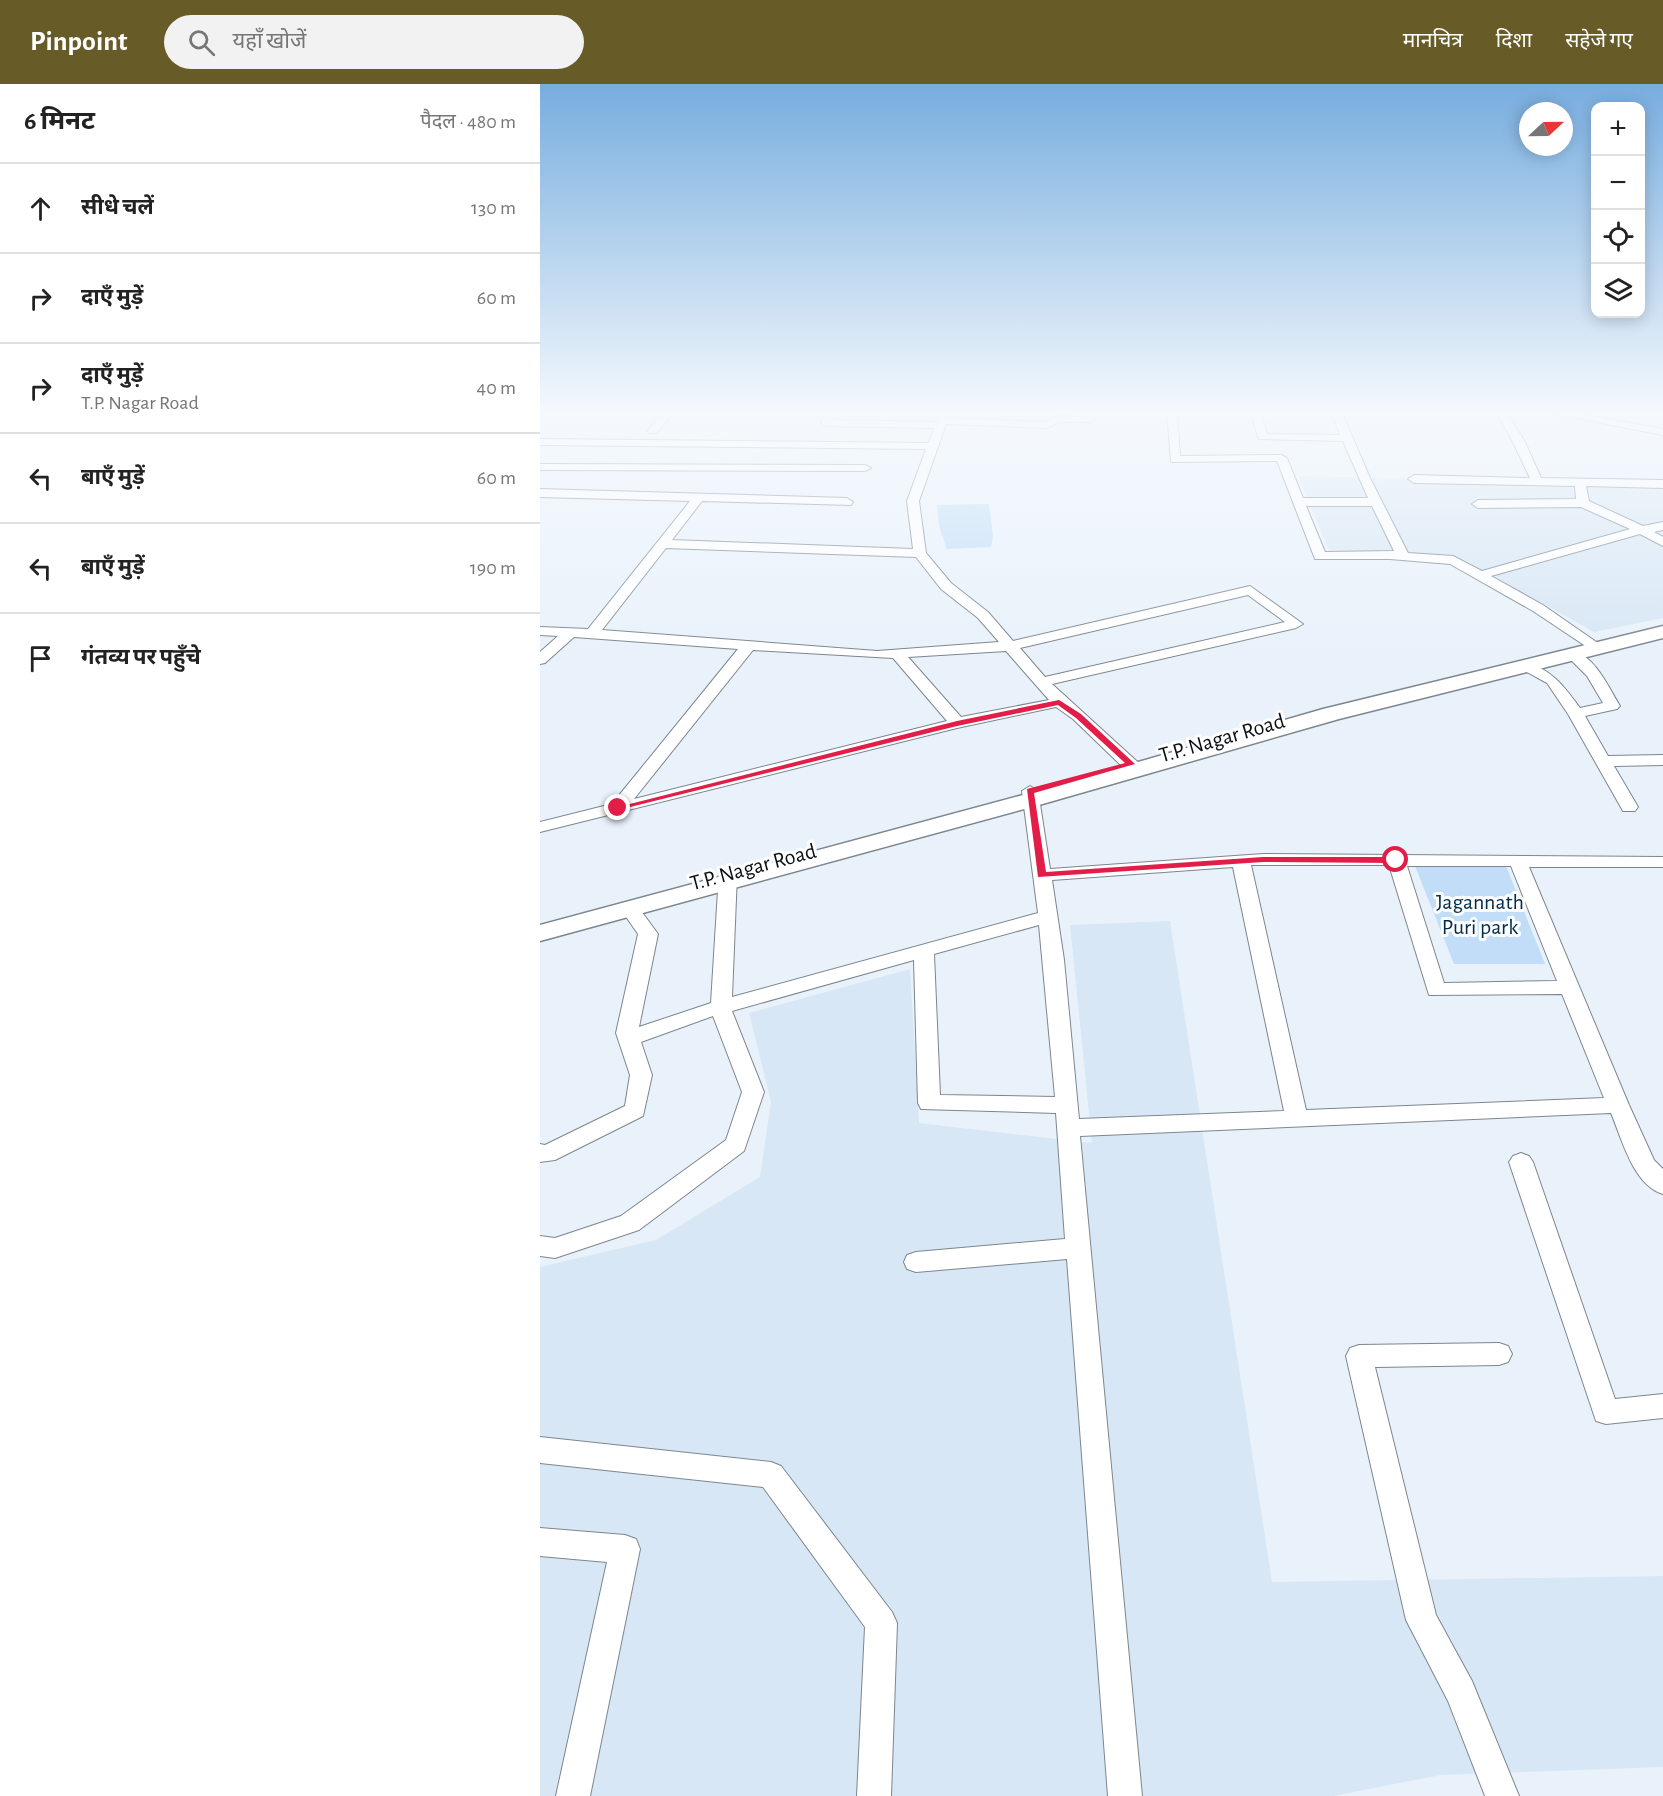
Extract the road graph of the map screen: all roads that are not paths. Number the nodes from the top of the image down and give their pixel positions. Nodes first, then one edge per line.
1 (916, 491) edge
2 (1294, 491) edge
3 (1371, 491) edge
4 (1581, 491) edge
5 (540, 493) edge
6 (698, 499) junction
7 (847, 502) dead end
8 (1299, 502) junction
9 (1376, 502) junction
10 (1583, 503) junction
11 (1478, 504) dead end
12 (1663, 526) edge
13 (1642, 530) junction
14 (1663, 542) edge
15 (664, 544) junction
16 (920, 553) junction
17 (1403, 556) junction
18 (1481, 576) junction
19 (1663, 627) edge
20 (540, 631) edge
21 (1663, 632) edge
22 (570, 633) junction
23 (592, 634) junction
24 (749, 645) junction
25 (1010, 646) junction
26 (1587, 649) junction
27 (897, 654) junction
28 (540, 660) edge
29 (1523, 666) junction
30 (1042, 682) junction
31 (1059, 702) junction
32 (1576, 713) junction
33 (957, 723) junction
34 (1663, 759) edge
35 (1603, 761) junction
36 (1134, 767) junction
37 (1030, 795) junction
38 (1629, 807) dead end
39 (618, 808) junction
40 (540, 827) edge
41 (1396, 860) junction
42 (1241, 861) junction
43 (1518, 861) junction
44 (1663, 862) edge
45 (1042, 875) junction
46 (728, 877) junction
47 (629, 908) junction
48 (1048, 916) junction
49 (540, 925) edge
50 (540, 933) edge
51 (924, 952) junction
52 (1570, 987) junction
53 (721, 1009) junction
54 (629, 1039) junction
55 (1618, 1105) junction
56 (1067, 1117) junction
57 (1297, 1118) junction
58 (540, 1153) edge
59 (1521, 1162) dead end
60 (1663, 1185) edge
61 (540, 1246) edge
62 (1078, 1248) junction
63 (916, 1262) dead end
64 (1499, 1354) dead end
65 (1663, 1406) edge
66 (540, 1450) edge
67 (540, 1542) edge
68 (573, 1796) edge
69 (874, 1796) edge
70 (1125, 1796) edge
71 (1502, 1796) edge

1 - 16 street
2 - 8 street
3 - 9 street
4 - 10 street
5 - 6 street
6 - 7 street
6 - 15 street
8 - 9 street
8 - 17 street
9 - 17 street
10 - 11 street
10 - 13 street
12 - 13 street
13 - 14 street
13 - 18 street
15 - 16 street
15 - 23 street
16 - 25 street
17 - 18 street
18 - 26 street
19 - 26 main road, T.P. Nagar Road
20 - 22 street
21 - 26 main road
22 - 23 street
22 - 28 street
23 - 24 street
24 - 27 street
24 - 39 street
25 - 27 street
25 - 30 street
25 - 30 street
26 - 29 main road
26 - 32 street
26 - 36 main road, T.P. Nagar Road
27 - 33 street
29 - 32 street
29 - 36 main road
30 - 31 street
31 - 33 street
31 - 36 street
32 - 35 street
33 - 39 street
34 - 35 street
35 - 38 street
36 - 37 main road
37 - 45 street
37 - 46 main road
39 - 40 street
41 - 42 street
41 - 43 street
41 - 52 street
42 - 45 street
42 - 57 street
43 - 44 street
43 - 52 street
45 - 48 street
46 - 47 main road
46 - 49 main road, T.P. Nagar Road
46 - 53 street
47 - 50 main road
47 - 54 street
48 - 51 street
48 - 56 street
51 - 53 street
51 - 56 street
52 - 55 street
53 - 54 street
53 - 61 street
54 - 58 street
55 - 57 street
55 - 60 street
56 - 57 street
56 - 62 street
59 - 65 street
62 - 63 street
62 - 70 street
64 - 71 street
66 - 69 street
67 - 68 street

